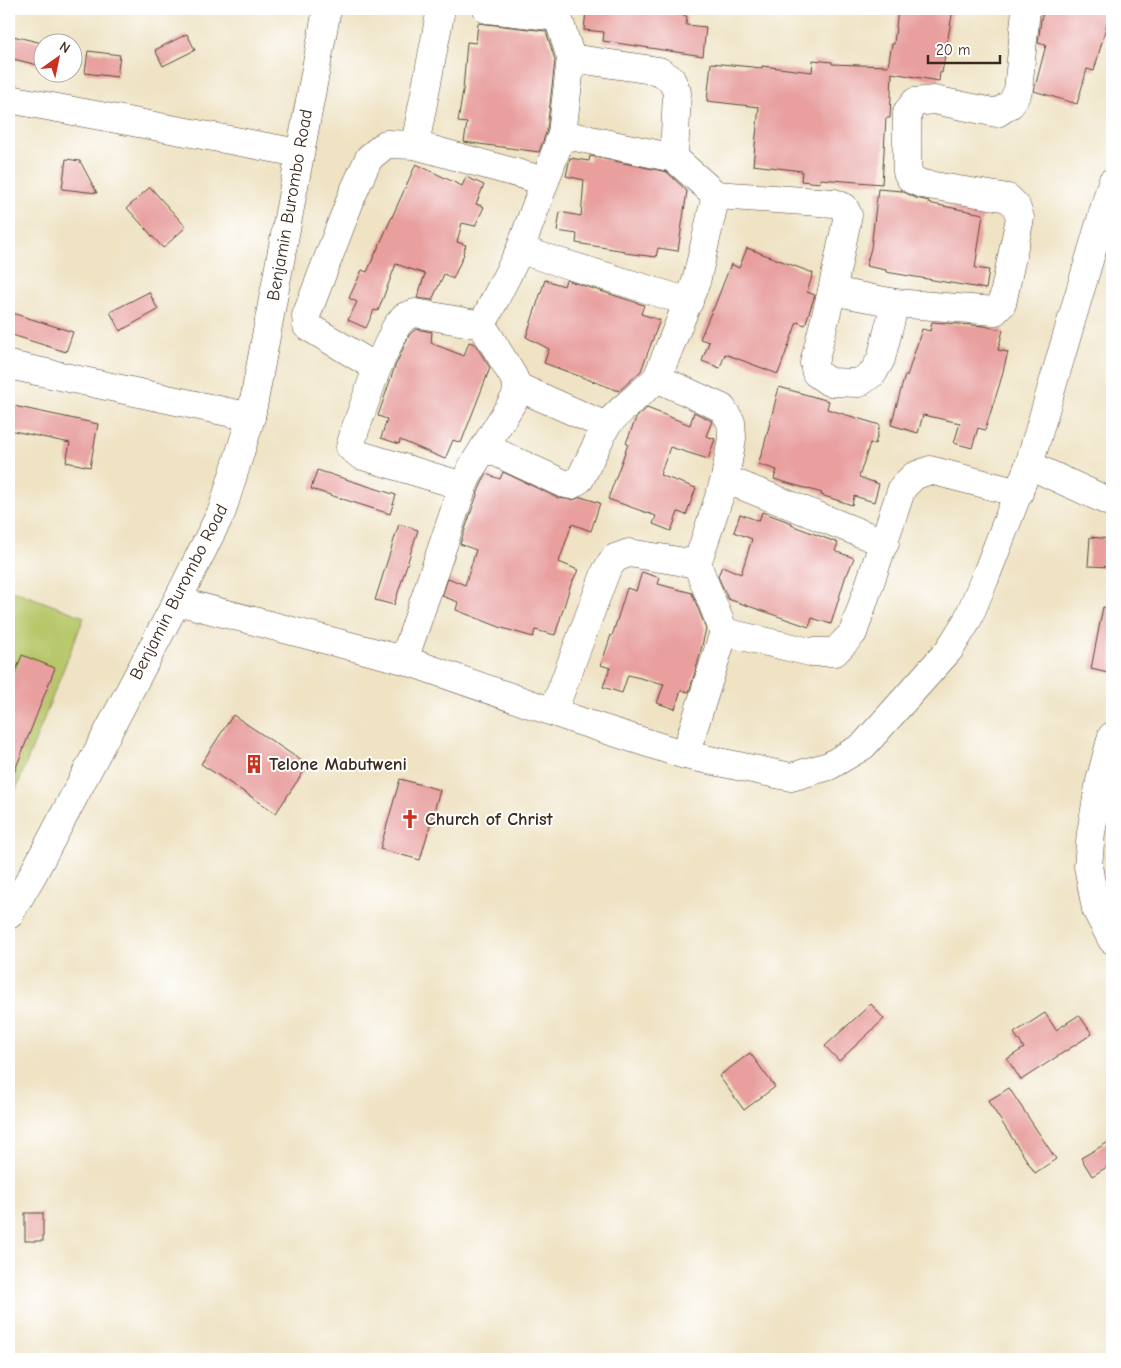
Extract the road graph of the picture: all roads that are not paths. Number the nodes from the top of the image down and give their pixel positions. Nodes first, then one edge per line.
1 (327, 9) edge
2 (441, 9) edge
3 (487, 9) edge
4 (1026, 9) edge
5 (559, 13) edge
6 (571, 58) junction
7 (9, 99) edge
8 (562, 134) junction
9 (415, 145) junction
10 (299, 153) junction
11 (674, 158) junction
12 (544, 181) junction
13 (1112, 182) edge
14 (716, 195) junction
15 (520, 250) junction
16 (832, 291) junction
17 (689, 302) junction
18 (896, 303) junction
19 (482, 325) junction
20 (9, 365) edge
21 (377, 368) junction
22 (657, 378) junction
23 (518, 386) junction
24 (251, 417) junction
25 (606, 426) junction
26 (485, 447) junction
27 (1028, 465) junction
28 (725, 479) junction
29 (463, 486) junction
30 (1019, 493) junction
31 (1112, 503) edge
32 (885, 543) junction
33 (697, 564) junction
34 (177, 601) junction
35 (724, 632) junction
36 (404, 660) junction
37 (553, 712) junction
38 (1112, 736) edge
39 (685, 755) junction
40 (9, 915) edge
41 (1112, 940) edge

1 - 10 street, Benjamin Burombo Road
2 - 9 street
3 - 5 street
4 - 18 street
5 - 6 street
6 - 8 street
6 - 11 street
7 - 10 street
8 - 11 street
8 - 12 street
9 - 12 street
9 - 21 street
10 - 24 street, Benjamin Burombo Road
11 - 14 street
12 - 15 street
13 - 27 street
14 - 16 street
14 - 17 street
15 - 17 street
15 - 19 street
16 - 18 street
16 - 18 street
17 - 22 street
19 - 21 street
19 - 23 street
20 - 24 street
21 - 29 street
22 - 25 street
22 - 28 street
23 - 25 street
23 - 26 street
24 - 34 street, Benjamin Burombo Road
25 - 26 street
26 - 29 street
27 - 30 street
27 - 31 street
28 - 32 street
28 - 33 street
29 - 36 street
30 - 32 street
30 - 39 street
32 - 35 street
33 - 35 street
33 - 37 street
34 - 36 street
34 - 40 street, Benjamin Burombo Road
35 - 39 street
36 - 37 street
37 - 39 street
38 - 41 street

